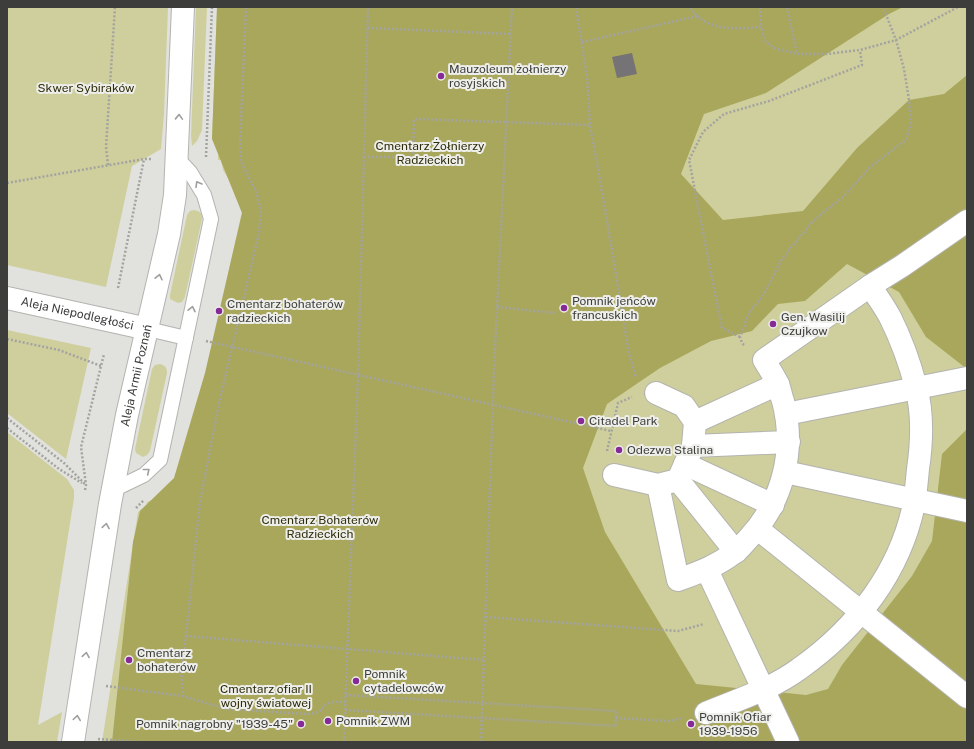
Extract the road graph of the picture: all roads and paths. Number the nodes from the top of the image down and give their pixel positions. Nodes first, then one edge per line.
1 (115, 7) edge
2 (183, 7) edge
3 (212, 7) edge
4 (246, 7) edge
5 (368, 7) edge
6 (512, 7) edge
7 (576, 7) edge
8 (690, 7) edge
9 (760, 7) edge
10 (787, 7) edge
11 (883, 7) edge
12 (958, 7) edge
13 (698, 16) junction
14 (761, 27) junction
15 (368, 28) junction
16 (511, 34) junction
17 (896, 40) junction
18 (582, 42) junction
19 (860, 50) junction
20 (797, 54) junction
21 (506, 121) junction
22 (590, 125) junction
23 (206, 156) dead end
24 (364, 157) junction
25 (413, 157) junction
26 (432, 157) dead end
27 (177, 158) junction
28 (108, 165) junction
29 (7, 183) edge
30 (967, 221) edge
31 (870, 286) junction
32 (118, 288) dead end
33 (7, 298) edge
34 (497, 308) junction
35 (555, 313) dead end
36 (148, 329) junction
37 (740, 337) junction
38 (186, 338) junction
39 (7, 340) edge
40 (205, 341) dead end
41 (232, 347) junction
42 (104, 354) dead end
43 (764, 360) junction
44 (101, 366) junction
45 (358, 375) junction
46 (967, 378) edge
47 (637, 380) dead end
48 (778, 384) junction
49 (916, 389) junction
50 (656, 393) dead end
51 (632, 397) dead end
52 (494, 405) junction
53 (786, 414) junction
54 (7, 418) edge
55 (695, 422) junction
56 (7, 428) edge
57 (611, 432) junction
58 (789, 442) junction
59 (607, 451) dead end
60 (679, 469) junction
61 (785, 472) junction
62 (614, 475) dead end
63 (86, 485) junction
64 (113, 490) junction
65 (85, 493) dead end
66 (914, 500) junction
67 (773, 505) junction
68 (967, 511) edge
69 (758, 529) junction
70 (736, 552) junction
71 (707, 570) junction
72 (861, 613) junction
73 (486, 617) junction
74 (678, 631) dead end
75 (186, 636) junction
76 (348, 649) junction
77 (484, 660) junction
78 (105, 686) dead end
79 (764, 689) junction
80 (346, 695) junction
81 (183, 696) junction
82 (967, 696) edge
83 (346, 702) junction
84 (483, 703) junction
85 (345, 710) junction
86 (706, 713) dead end
87 (482, 718) junction
88 (616, 718) junction
89 (670, 721) dead end
90 (97, 739) dead end
91 (73, 742) edge
92 (141, 742) edge
93 (344, 742) edge
94 (481, 742) edge
95 (788, 742) edge

1 - 28 path
27 -> 2 street, Aleja Armii Poznań
3 - 23 path
4 - 41 path
5 - 15 path
6 - 16 path
7 - 18 path
8 - 13 path
9 - 14 path
10 - 20 path
11 - 17 path
12 - 17 path
13 - 14 path
13 - 18 path
14 - 20 path
15 - 16 path
15 - 24 path
16 - 21 path
17 - 19 path
17 - 37 path
18 - 22 path
19 - 20 path
19 - 37 path
21 - 22 path
21 - 25 path
21 - 34 path
22 - 47 path
24 - 25 path
24 - 45 path
25 - 26 path
36 -> 27 street, Aleja Armii Poznań
38 -> 27 lane
28 - 29 path
28 - 32 path
30 - 31 street
31 - 43 street
31 - 49 street
33 - 36 street, Aleja Niepodległości
34 - 35 path
34 - 52 path
36 - 38 lane
36 - 64 street, Aleja Armii Poznań
37 - 43 path
64 -> 38 lane
39 - 44 path
40 - 41 path
41 - 45 path
41 - 75 path
42 - 44 path
43 - 48 street
44 - 63 path
45 - 52 path
45 - 76 path
46 - 49 street
48 - 53 street
48 - 55 street
49 - 53 street
49 - 66 street
50 - 55 street
51 - 57 path
52 - 57 path
52 - 73 path
53 - 58 street
54 - 63 path
55 - 60 street
56 - 63 path
57 - 59 path
58 - 60 street
58 - 61 street
60 - 62 street
60 - 67 street
60 - 70 street
60 - 71 street
61 - 66 street
61 - 67 street
63 - 65 path
91 -> 64 street, Aleja Armii Poznań
66 - 68 street
66 - 72 street
67 - 69 street
69 - 70 street
69 - 72 street
70 - 71 street
71 - 79 street
72 - 79 street
72 - 82 street
73 - 74 path
73 - 77 path
75 - 76 path
75 - 81 path
76 - 77 path
76 - 80 path
77 - 84 path
78 - 81 path
79 - 86 street
79 - 95 street
80 - 83 path
80 - 84 path
81 - 83 path
83 - 85 path
84 - 87 path
84 - 88 path
85 - 87 path
85 - 93 path
87 - 88 path
87 - 94 path
88 - 89 path
90 - 92 path

